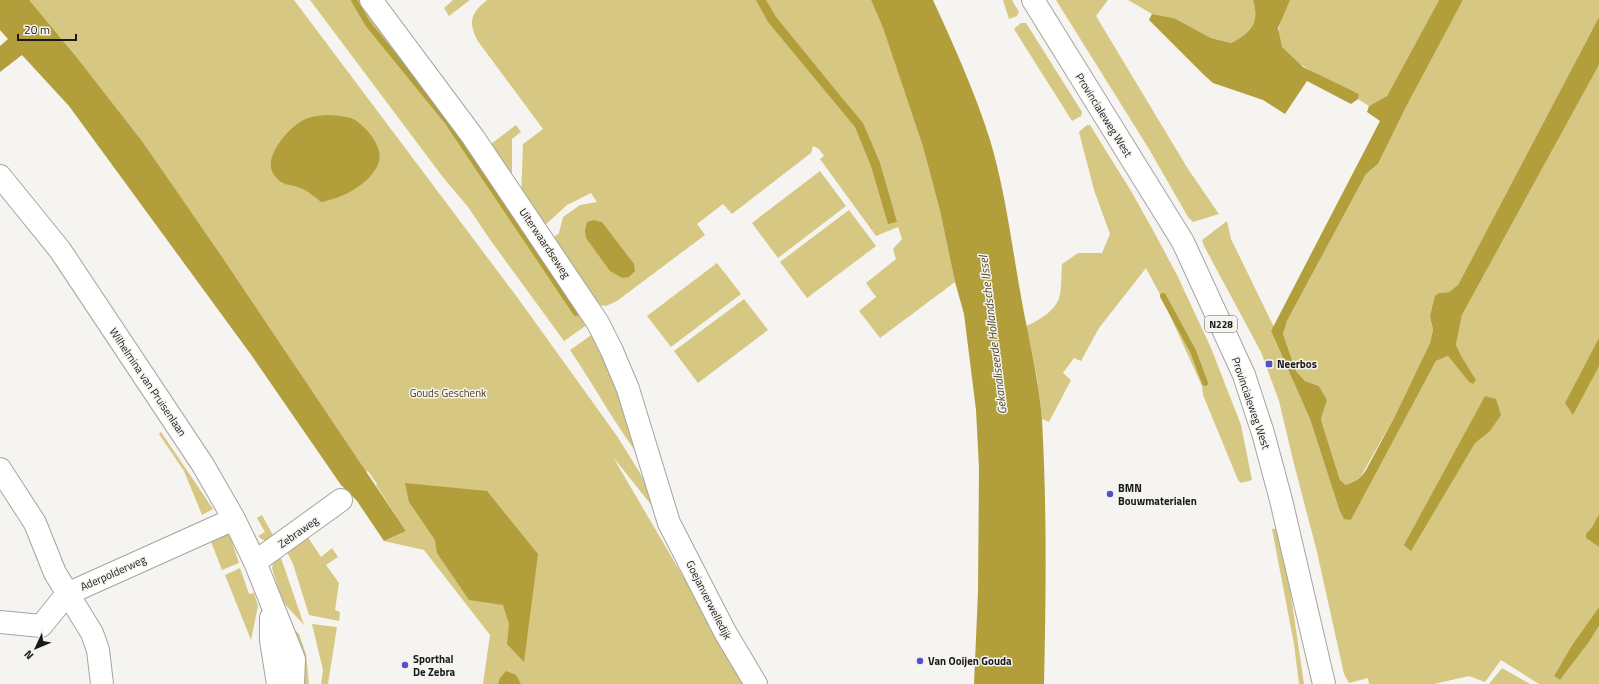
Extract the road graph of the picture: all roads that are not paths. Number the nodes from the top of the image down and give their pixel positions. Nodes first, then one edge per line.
1 (371, 0) edge
2 (1033, 0) edge
3 (0, 176) edge
4 (0, 469) edge
5 (342, 500) dead end
6 (666, 514) joint
7 (234, 520) junction
8 (255, 562) junction
9 (67, 594) junction
10 (270, 603) junction
11 (0, 622) edge
12 (102, 684) edge
13 (278, 684) edge
14 (293, 684) edge
15 (756, 684) edge
16 (1324, 684) edge

1 - 6 street, Uiterwaardseweg
2 - 16 street, Provincialeweg West / N228
3 - 7 street, Wilhelmina van Pruisenlaan
4 - 9 street
5 - 8 street, Zebraweg
6 - 15 street, Goejanverwelledijk
7 - 8 street, Wilhelmina van Pruisenlaan
7 - 9 street, Aderpolderweg
8 - 10 street, Wilhelmina van Pruisenlaan
9 - 11 street, Aderpolderweg
9 - 12 street
10 - 13 street, Wilhelmina van Pruisenlaan
10 - 14 street, Wilhelmina van Pruisenlaan

